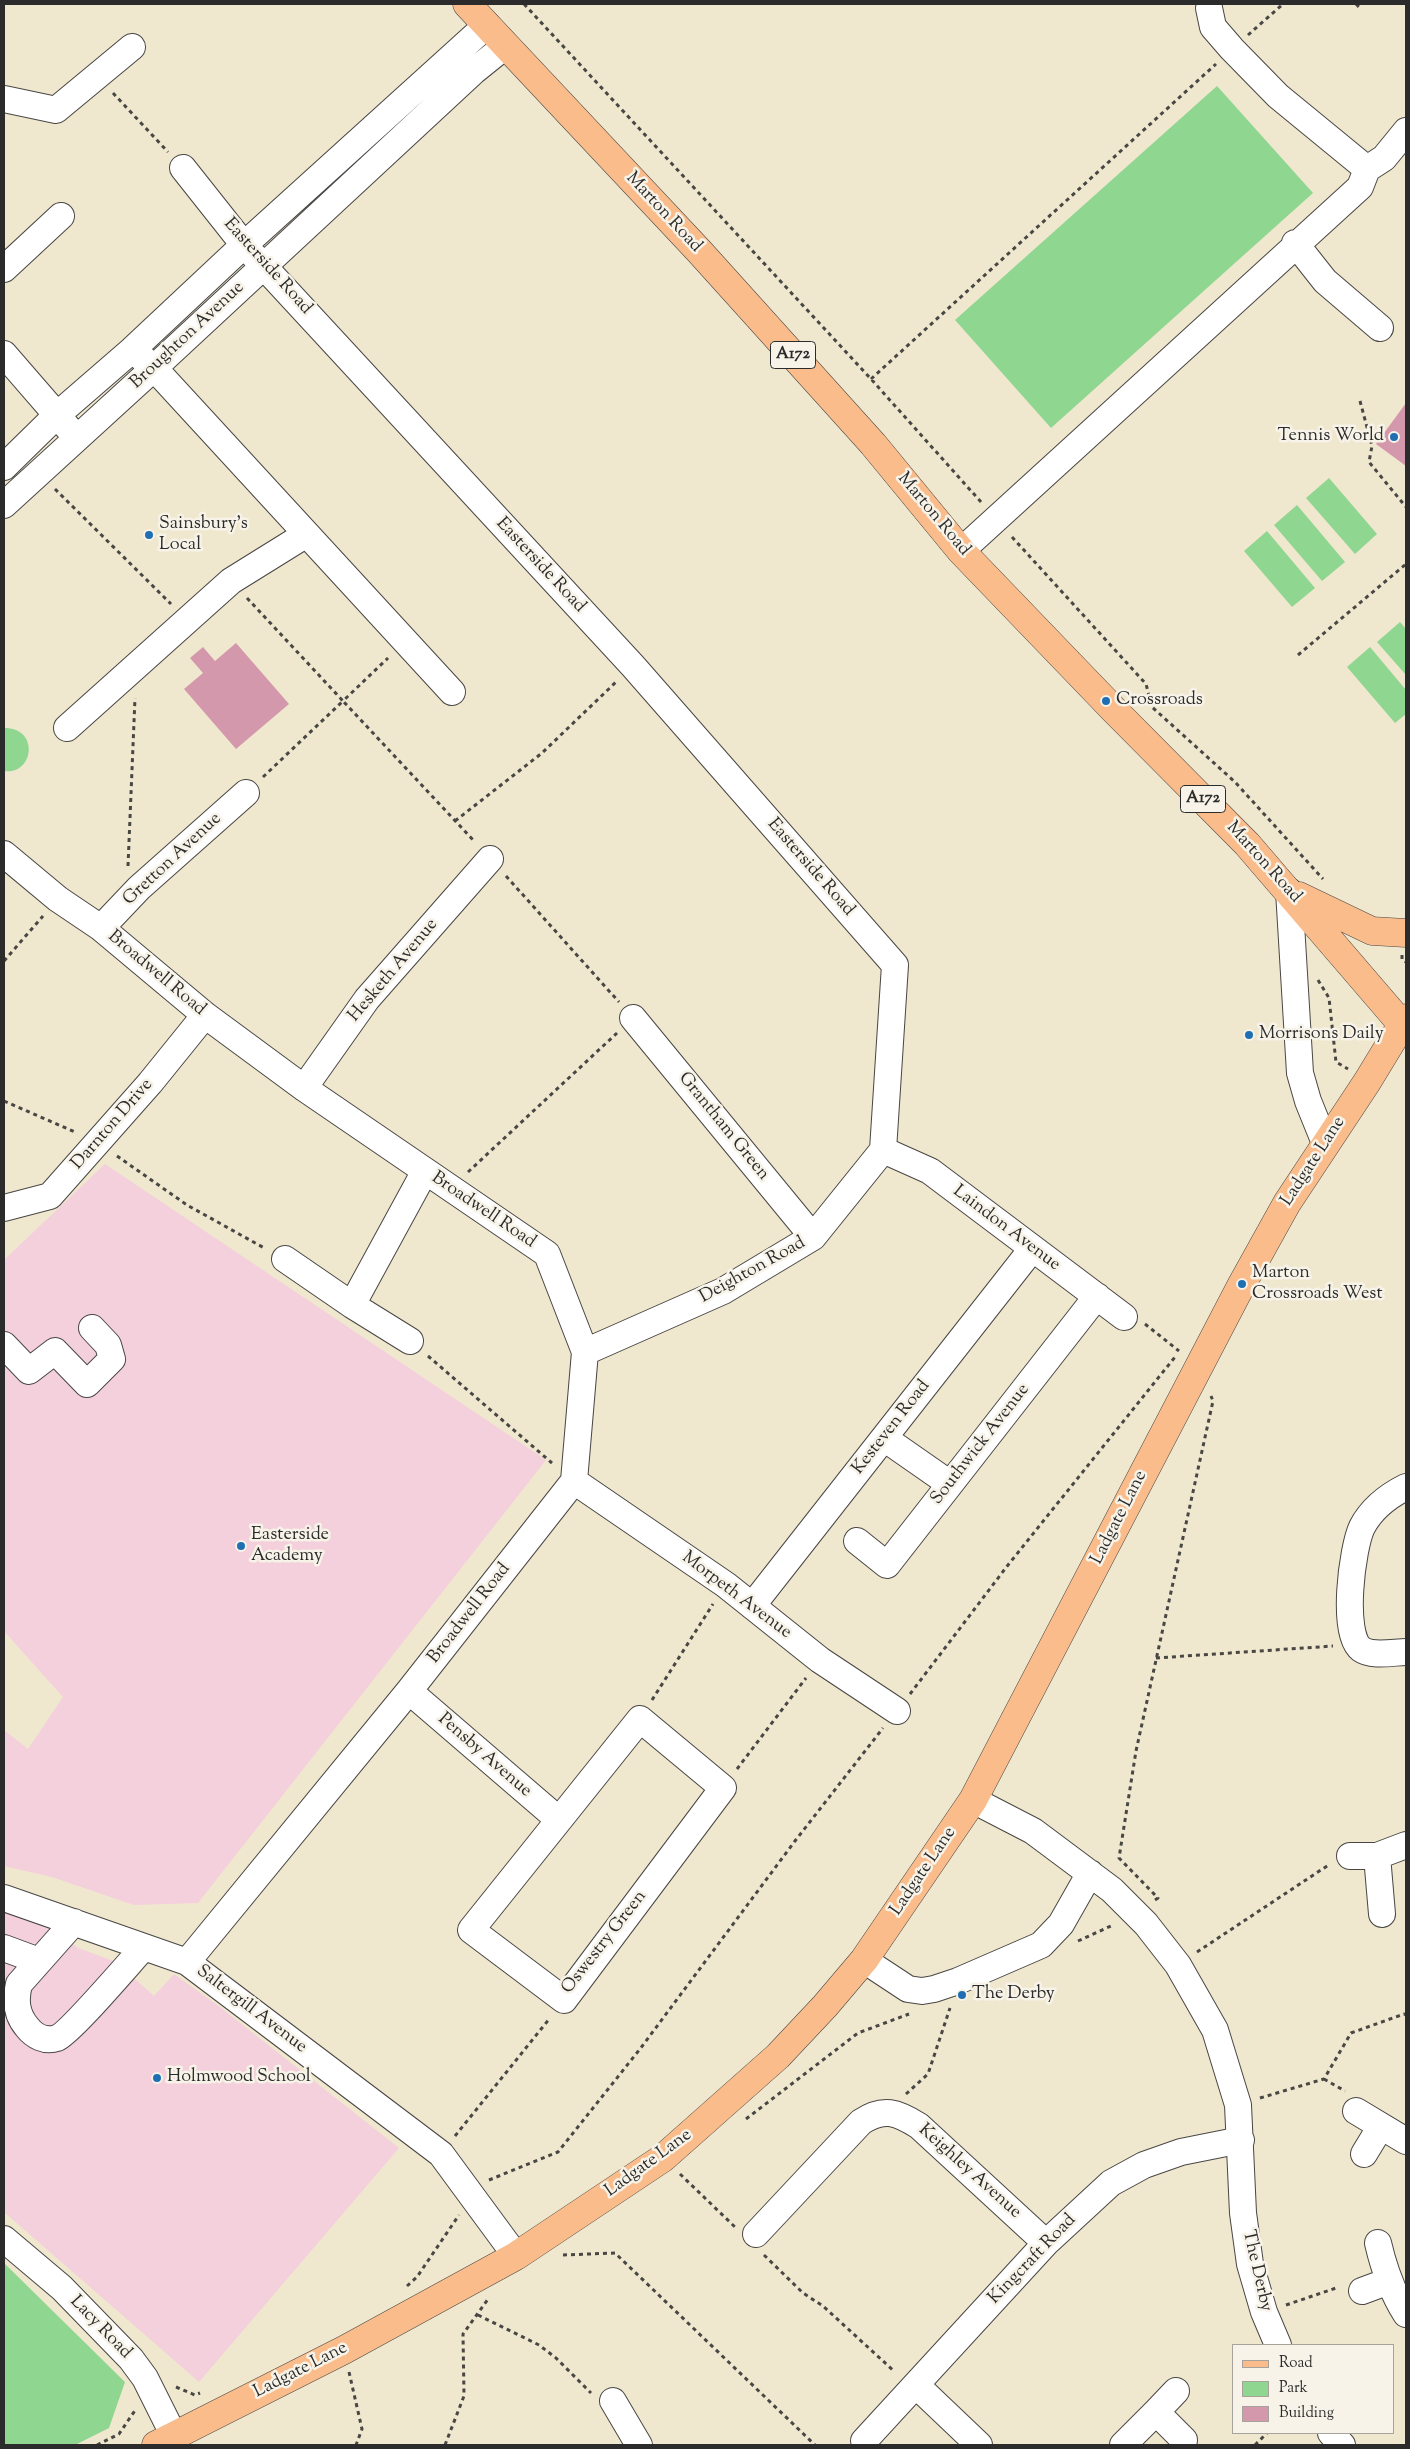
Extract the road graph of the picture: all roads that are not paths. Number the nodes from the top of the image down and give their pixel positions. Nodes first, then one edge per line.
1 (467, 4) edge
2 (1212, 5) edge
3 (487, 25) junction
4 (505, 46) junction
5 (132, 47) dead end
6 (4, 99) edge
7 (1406, 131) edge
8 (183, 168) road end
9 (1368, 169) junction
10 (61, 216) dead end
11 (1295, 243) junction
12 (244, 245) junction
13 (264, 265) junction
14 (4, 269) edge
15 (1380, 328) dead end
16 (132, 350) junction
17 (4, 354) edge
18 (154, 368) junction
19 (57, 415) junction
20 (77, 437) junction
21 (4, 467) edge
22 (4, 505) edge
23 (306, 535) junction
24 (961, 550) junction
25 (452, 692) dead end
26 (67, 728) dead end
27 (246, 793) dead end
28 (4, 854) edge
29 (490, 859) dead end
30 (1289, 891) junction
31 (101, 928) junction
32 (1404, 933) edge
33 (205, 1016) junction
34 (634, 1018) dead end
35 (1405, 1024) edge
36 (304, 1088) junction
37 (1325, 1143) junction
38 (883, 1150) junction
39 (425, 1171) junction
40 (4, 1208) edge
41 (813, 1237) junction
42 (1032, 1249) junction
43 (284, 1259) road end
44 (1097, 1296) junction
45 (352, 1305) junction
46 (1124, 1317) road end
47 (92, 1328) dead end
48 (410, 1341) road end
49 (4, 1344) edge
50 (585, 1352) junction
51 (884, 1438) junction
52 (574, 1481) junction
53 (950, 1484) junction
54 (1406, 1487) edge
55 (857, 1541) dead end
56 (752, 1606) junction
57 (1406, 1652) edge
58 (409, 1691) junction
59 (897, 1711) road end
60 (974, 1800) junction
61 (559, 1820) junction
62 (1406, 1845) edge
63 (1350, 1856) road end
64 (1377, 1856) junction
65 (1090, 1874) junction
66 (4, 1898) edge
67 (1382, 1914) dead end
68 (74, 1922) junction
69 (144, 1947) junction
70 (4, 1948) edge
71 (864, 1960) junction
72 (39, 1961) junction
73 (187, 1962) junction
74 (1356, 2111) dead end
75 (1381, 2126) junction
76 (1240, 2140) junction
77 (1406, 2141) edge
78 (1364, 2154) dead end
79 (752, 2237) road end
80 (4, 2239) edge
81 (1046, 2243) junction
82 (1378, 2243) dead end
83 (516, 2256) junction
84 (1389, 2281) junction
85 (1362, 2291) road end
86 (1406, 2314) edge
87 (1278, 2344) edge
88 (915, 2387) junction
89 (1176, 2390) dead end
90 (613, 2402) road end
91 (1156, 2412) junction
92 (1332, 2434) edge
93 (1184, 2440) dead end
94 (165, 2441) edge
95 (864, 2441) dead end
96 (639, 2445) edge
97 (979, 2445) edge
98 (1124, 2445) edge
99 (1342, 2445) edge

1 - 3 main road, Marton Road / A172
2 - 9 street
3 - 4 main road, Marton Road / A172
3 - 12 street, Broughton Avenue
4 - 13 street, Broughton Avenue
4 - 24 main road, Marton Road / A172
5 - 6 street
7 - 9 street
8 - 12 street, Easterside Road
9 - 11 street
10 - 14 street
11 - 15 street
11 - 24 street
12 - 13 street, Easterside Road
12 - 16 street, Broughton Avenue
13 - 18 street, Broughton Avenue
13 - 38 street, Easterside Road
16 - 18 street
16 - 19 street, Broughton Avenue
17 - 19 street
18 - 20 street, Broughton Avenue
18 - 23 street
19 - 20 street
19 - 21 street, Broughton Avenue
20 - 22 street, Broughton Avenue
23 - 25 street
23 - 26 street
24 - 30 main road, Marton Road / A172
27 - 31 street, Gretton Avenue
28 - 31 street, Broadwell Road
29 - 36 street, Hesketh Avenue
30 - 32 main road, A172
30 - 35 main road, Marton Road / A172
30 - 37 street
31 - 33 street, Broadwell Road
33 - 36 street, Broadwell Road
33 - 40 street, Darnton Drive
34 - 41 street, Grantham Green
35 - 37 main road, Ladgate Lane
36 - 39 street, Broadwell Road
37 - 60 main road, Ladgate Lane
38 - 41 street, Deighton Road
38 - 42 street, Laindon Avenue
39 - 45 street
39 - 50 street, Broadwell Road
41 - 50 street, Deighton Road
42 - 44 street, Laindon Avenue
42 - 51 street, Kesteven Road
43 - 45 street
44 - 46 street, Laindon Avenue
44 - 53 street, Southwick Avenue
45 - 48 street
47 - 49 street
50 - 52 street, Broadwell Road
51 - 53 street
51 - 56 street, Kesteven Road
52 - 56 street, Morpeth Avenue
52 - 58 street, Broadwell Road
53 - 55 street, Southwick Avenue
54 - 57 street
56 - 59 street, Morpeth Avenue
58 - 61 street, Pensby Avenue
58 - 73 street, Broadwell Road
60 - 65 street, The Derby
60 - 71 main road, Ladgate Lane
61 - 61 street, Oswestry Green
62 - 64 street
63 - 64 street
64 - 67 street
65 - 71 street
65 - 76 street, The Derby
66 - 68 street, Saltergill Avenue
68 - 69 street, Saltergill Avenue
68 - 72 street
69 - 72 street
69 - 73 street, Saltergill Avenue
70 - 72 street
71 - 83 main road, Ladgate Lane
73 - 83 street, Saltergill Avenue
74 - 75 street
75 - 77 street
75 - 78 street
76 - 81 street, Kingcraft Road
76 - 87 street, The Derby
79 - 81 street, Keighley Avenue
80 - 94 street, Lacy Road
81 - 88 street, Kingcraft Road
82 - 84 street
83 - 94 main road, Ladgate Lane
84 - 85 street
84 - 86 street
88 - 95 street, Kingcraft Road
88 - 97 street
89 - 91 street
90 - 96 street
91 - 93 street
91 - 98 street
92 - 99 street

